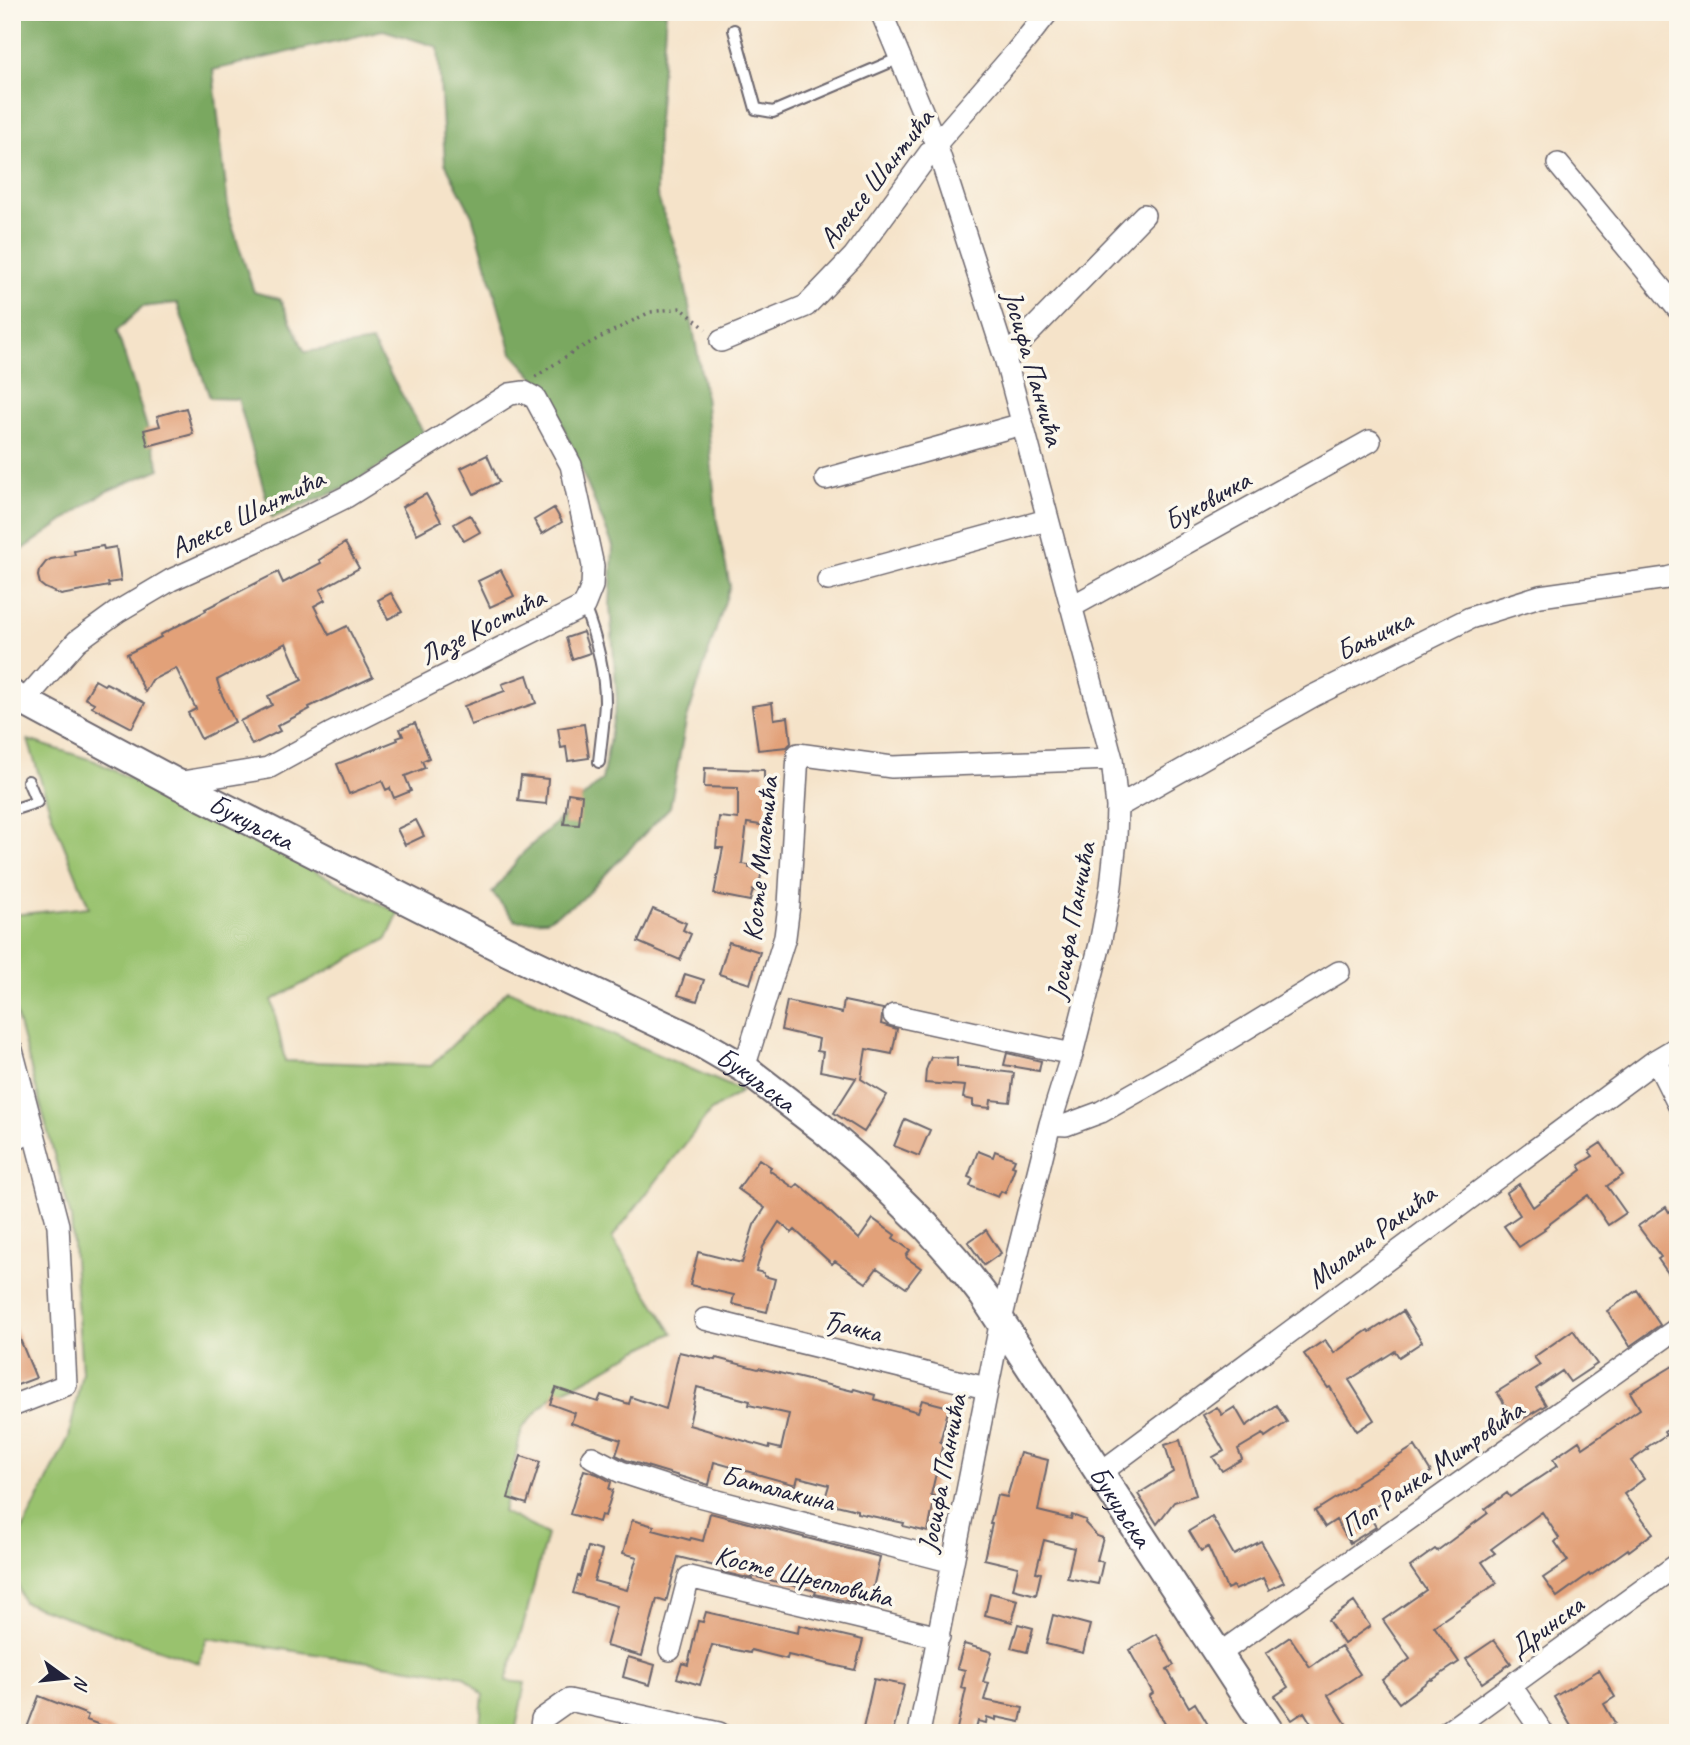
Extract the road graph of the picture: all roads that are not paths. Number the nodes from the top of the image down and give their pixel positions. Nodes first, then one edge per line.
1 (881, 12) edge
2 (1048, 12) edge
3 (734, 30) dead end
4 (900, 58) junction
5 (936, 144) junction
6 (1558, 164) dead end
7 (1144, 215) dead end
8 (1678, 309) edge
9 (721, 341) road end
10 (1005, 358) junction
11 (510, 394) joint
12 (1022, 424) junction
13 (1370, 441) dead end
14 (826, 479) dead end
15 (1047, 520) junction
16 (1678, 575) edge
17 (828, 580) dead end
18 (584, 606) junction
19 (1071, 607) junction
20 (18, 698) edge
21 (1112, 760) junction
22 (599, 762) dead end
23 (28, 781) dead end
24 (176, 783) junction
25 (1117, 807) junction
26 (12, 810) edge
27 (1339, 972) dead end
28 (894, 1015) dead end
29 (1678, 1047) edge
30 (12, 1050) edge
31 (1072, 1054) junction
32 (1656, 1060) junction
33 (744, 1069) junction
34 (1678, 1104) edge
35 (1051, 1124) junction
36 (32, 1128) junction
37 (12, 1143) edge
38 (705, 1319) dead end
39 (1001, 1320) junction
40 (1678, 1328) edge
41 (986, 1388) junction
42 (12, 1406) edge
43 (592, 1457) dead end
44 (1100, 1473) junction
45 (953, 1562) junction
46 (1678, 1564) edge
47 (939, 1637) junction
48 (670, 1650) dead end
49 (1219, 1654) junction
50 (1511, 1686) junction
51 (540, 1733) edge
52 (719, 1733) edge
53 (919, 1733) edge
54 (1270, 1733) edge
55 (1446, 1733) edge
56 (1543, 1733) edge

1 - 4 street, Јосифа Панчића
2 - 5 street, Алексе Шантића
3 - 4 lane
4 - 5 street, Јосифа Панчића
5 - 9 street, Алексе Шантића
5 - 10 street, Јосифа Панчића
6 - 8 street
7 - 10 street
10 - 12 street, Јосифа Панчића
11 - 18 street, Лазе Костића
11 - 20 street, Алексе Шантића
12 - 14 street
12 - 15 street, Јосифа Панчића
13 - 19 street, Буковичка
15 - 17 street
15 - 19 street, Јосифа Панчића
16 - 25 street, Бањичка
18 - 22 lane
18 - 24 street, Лазе Костића
19 - 21 street, Јосифа Панчића
20 - 24 main road, Букуљска
21 - 25 street, Јосифа Панчића
21 - 33 street, Косте Милетића
23 - 26 lane
24 - 33 main road, Букуљска
25 - 31 street, Јосифа Панчића
27 - 35 street
28 - 31 street
29 - 32 street, Милана Ракића
30 - 36 street
31 - 35 street, Јосифа Панчића
32 - 34 street
32 - 44 street, Милана Ракића
33 - 39 main road, Букуљска
35 - 39 street, Јосифа Панчића
36 - 37 street
36 - 42 street
38 - 41 street, Ђачка
39 - 41 street, Јосифа Панчића
39 - 44 main road, Букуљска
40 - 49 street, Поп Ранка Митровића
41 - 45 street, Јосифа Панчића
43 - 45 street, Баталакина
44 - 49 main road, Букуљска
45 - 47 street, Јосифа Панчића
46 - 50 street, Дринска
47 - 48 street, Косте Шрепловића
47 - 53 street, Јосифа Панчића
49 - 54 main road, Букуљска
50 - 55 street, Дринска
50 - 56 street
51 - 52 street

